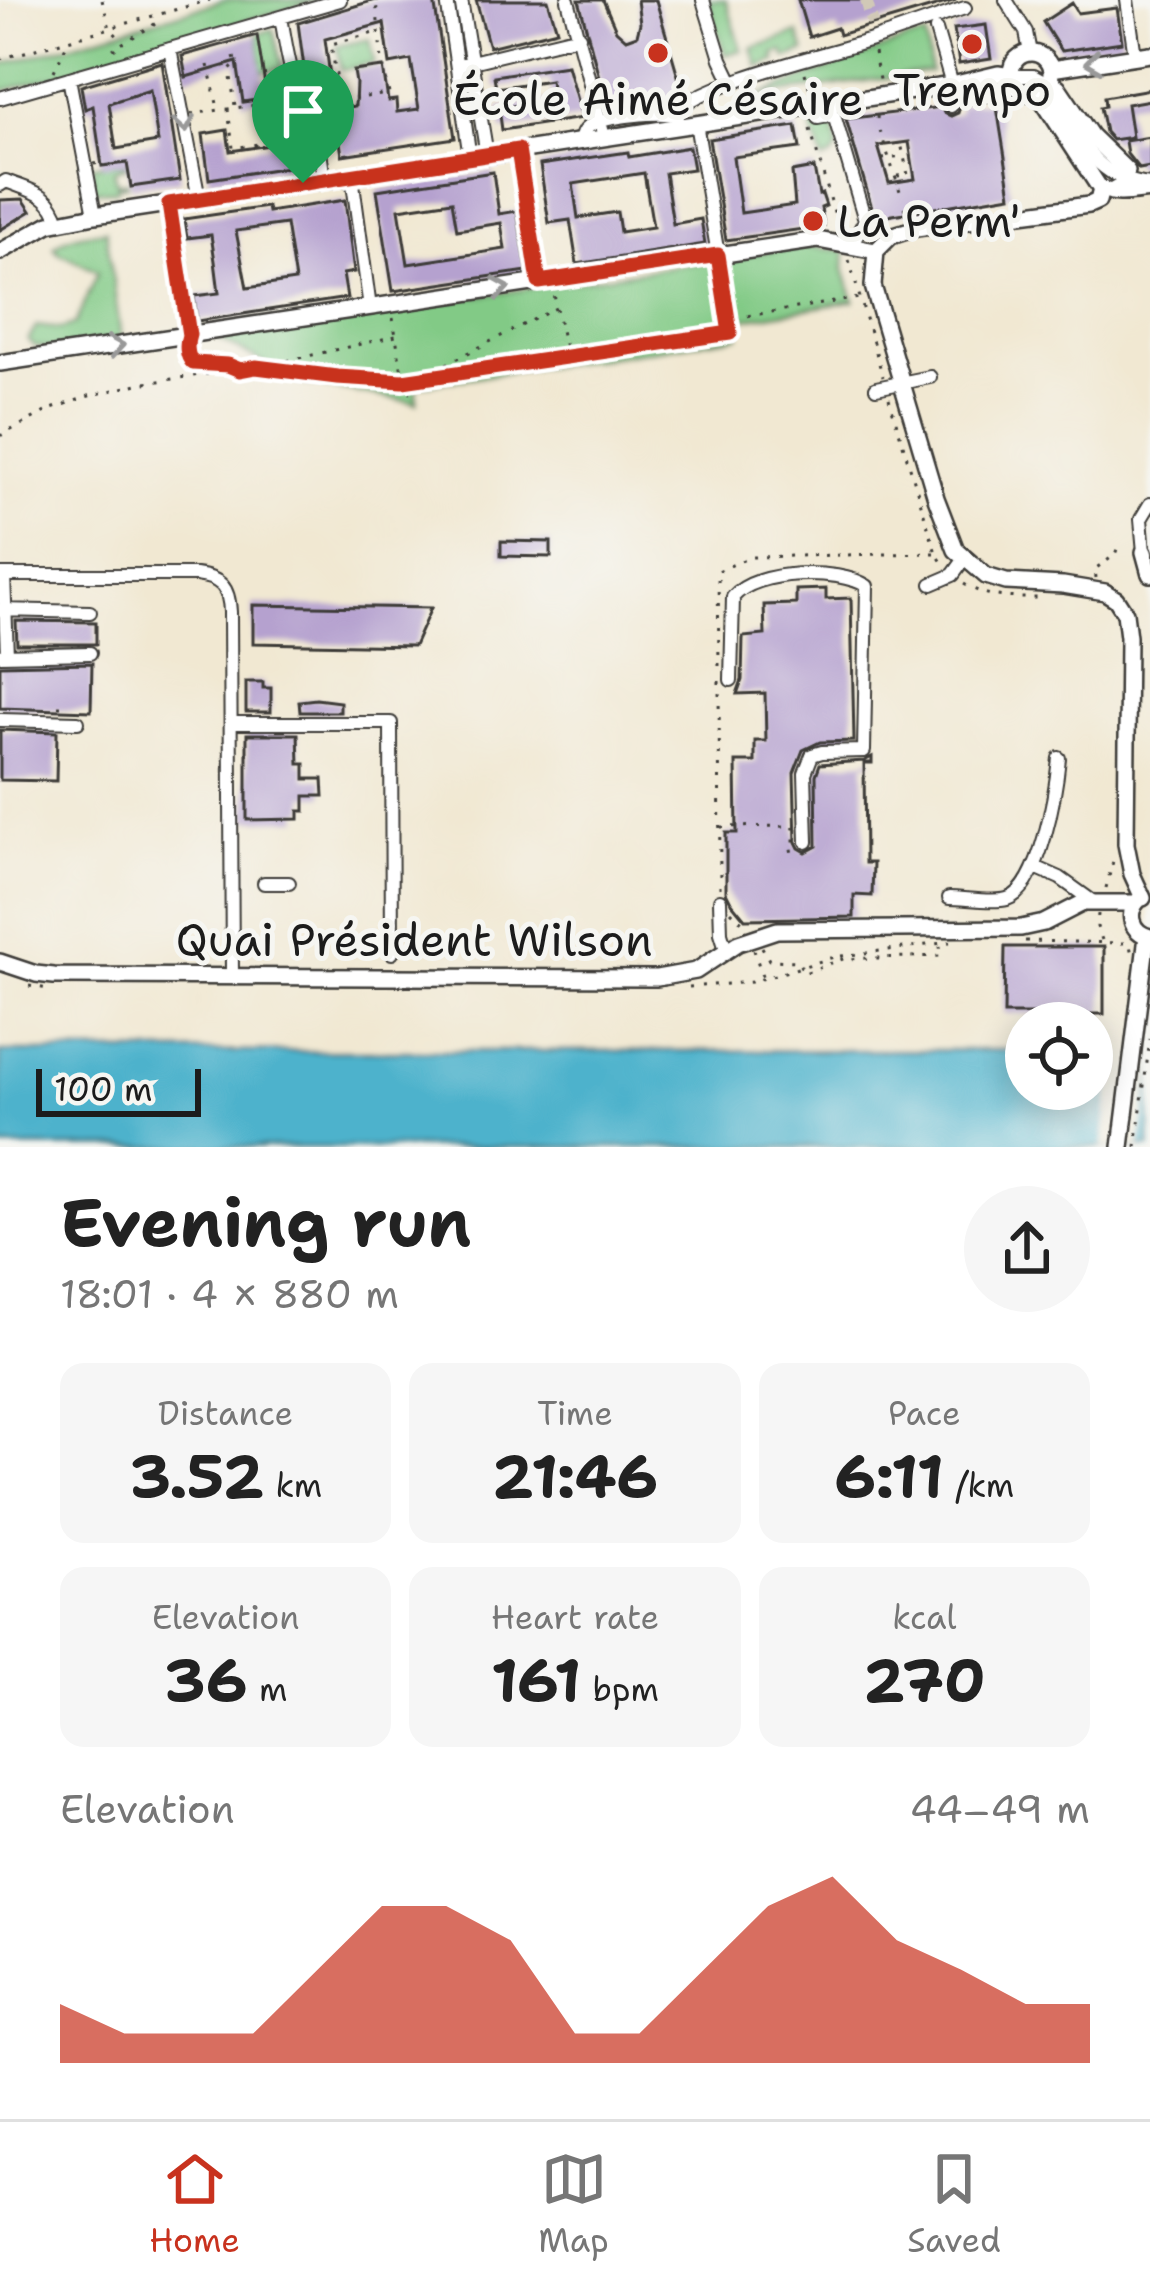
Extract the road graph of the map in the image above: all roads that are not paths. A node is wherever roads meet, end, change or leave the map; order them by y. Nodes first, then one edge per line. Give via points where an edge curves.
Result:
1 (340, 0) edge
2 (568, 0) edge
3 (703, 0) edge
4 (1006, 0) edge
5 (1127, 0) edge
6 (454, 1) edge
7 (964, 8) dead end
8 (281, 17) junction
9 (936, 30) dead end
10 (579, 36) junction
11 (172, 48) junction
12 (1030, 52) junction
13 (1142, 55) edge
14 (472, 64) junction
15 (455, 65) junction
16 (1011, 76) junction
17 (69, 78) junction
18 (732, 82) junction
19 (1046, 82) junction
20 (950, 85) junction
21 (0, 98) edge
22 (951, 106) dead end
23 (817, 112) junction
24 (673, 114) junction
25 (692, 124) junction
26 (603, 129) junction
27 (518, 150) junction
28 (479, 156) junction
29 (352, 176) junction
30 (324, 180) junction
31 (1126, 181) junction
32 (0, 185) edge
33 (1150, 188) edge
34 (1105, 191) junction
35 (199, 199) junction
36 (169, 204) junction
37 (95, 215) junction
38 (59, 221) junction
39 (852, 245) junction
40 (876, 251) junction
41 (0, 252) edge
42 (718, 255) junction
43 (546, 281) junction
44 (370, 308) junction
45 (189, 335) junction
46 (0, 363) edge
47 (930, 377) dead end
48 (902, 382) junction
49 (877, 388) dead end
50 (1150, 504) edge
51 (1144, 552) joint
52 (964, 560) junction
53 (1150, 574) edge
54 (2, 575) edge
55 (932, 584) dead end
56 (4, 610) edge
57 (90, 612) dead end
58 (90, 653) dead end
59 (4, 655) edge
60 (731, 680) dead end
61 (0, 720) edge
62 (78, 722) dead end
63 (231, 722) junction
64 (1059, 758) dead end
65 (807, 842) dead end
66 (1035, 867) junction
67 (264, 884) dead end
68 (290, 884) dead end
69 (949, 898) dead end
70 (1143, 899) edge
71 (720, 900) road end
72 (1098, 904) junction
73 (1144, 934) edge
74 (726, 949) junction
75 (392, 953) dead end
76 (0, 962) edge
77 (232, 978) junction
78 (1150, 989) edge
79 (1139, 1010) junction
80 (1121, 1147) edge

1 - 8 street
2 - 10 street
3 - 18 street
4 - 12 street
5 - 13 street
6 - 14 street
6 - 15 street
7 - 18 street
8 - 11 street
8 - 30 street via 291,70 313,111
9 - 20 street
10 - 14 street
10 - 26 street
11 - 17 street
11 -> 35 street
12 - 16 main road via 1016,59
12 - 19 main road via 1046,58
13 -> 19 main road
14 - 15 street
14 - 28 street
15 - 28 street
16 - 19 street
16 - 19 main road via 1020,90
16 - 20 main road
17 - 21 street
17 - 37 street
18 - 24 street
19 - 31 main road via 1124,166
19 - 34 main road via 1066,134
20 - 22 street
20 - 23 main road
23 - 25 main road
23 - 39 street via 834,115 865,220
24 - 25 street
24 - 26 street
25 - 26 main road
25 - 42 street
26 - 27 main road via 580,141
27 - 28 main road
27 - 43 street
28 - 29 main road
29 - 30 main road
29 - 44 street
30 - 35 main road
31 - 33 street
31 - 34 main road
32 - 38 street via 42,196
33 - 34 main road
34 - 40 main road via 1089,205 970,212 891,236
35 - 36 main road
36 - 37 main road
36 - 45 street
37 - 38 main road
38 - 41 main road
39 - 40 main road
39 - 42 main road via 818,240
40 - 48 main road via 873,286
42 - 43 main road
44 -> 43 main road
44 - 45 main road
46 -> 45 main road
47 - 48 street
48 - 49 street
48 - 52 main road
50 - 51 street via 1141,519
51 - 53 main road
52 - 55 street
52 - 70 main road via 1006,582 1105,592 1125,613 1126,844
54 - 56 street
54 - 63 street via 220,581 230,601
56 - 57 street
56 - 59 street
58 - 59 street
60 - 65 street via 733,597 741,587 828,574 867,586 864,751 812,755
61 - 62 street
63 - 75 street via 391,723
63 - 77 street
64 - 66 street
66 - 69 street via 1006,899
66 - 72 street
67 - 68 street
70 - 72 main road, Quai Président Wilson
70 - 73 main road via 1131,915
71 - 74 street
72 - 73 main road
72 - 74 main road, Quai Président Wilson via 1022,928 790,928
73 - 79 main road
74 - 77 main road, Quai Président Wilson via 696,971 657,977
76 - 77 main road, Quai Président Wilson via 54,976
78 - 79 street
79 - 80 main road

